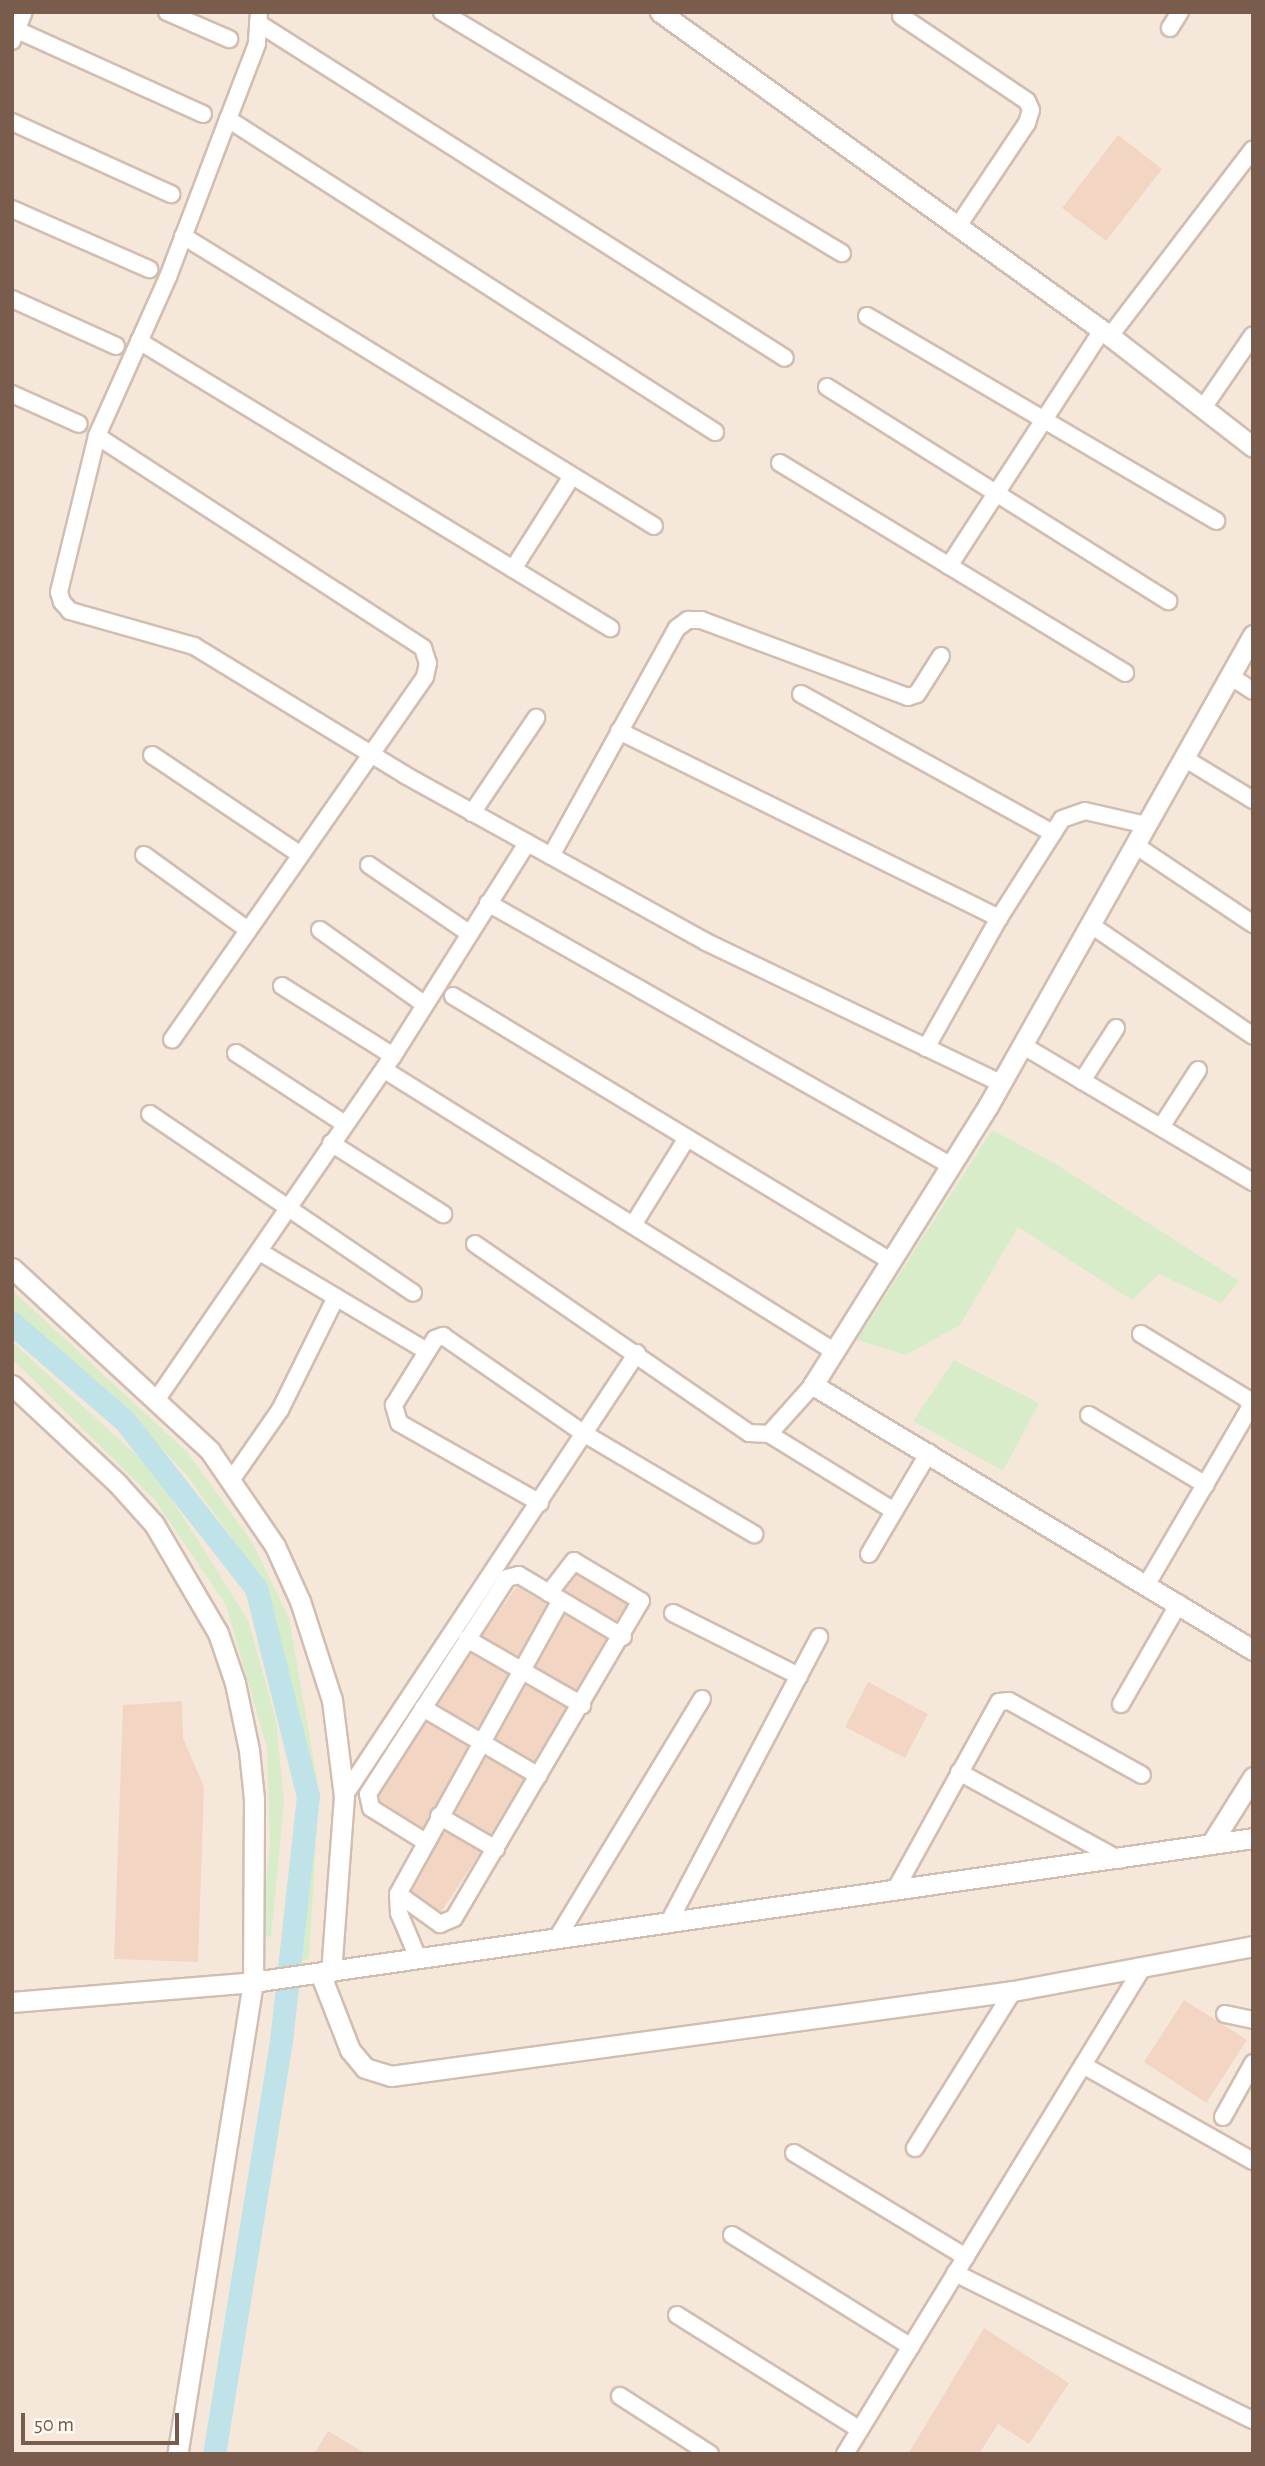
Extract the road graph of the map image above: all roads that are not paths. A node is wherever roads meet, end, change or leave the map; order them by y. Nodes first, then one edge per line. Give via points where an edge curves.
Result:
1 (167, 12) edge
2 (442, 12) edge
3 (660, 12) edge
4 (1180, 12) edge
5 (901, 16) dead end
6 (259, 17) edge
7 (17, 24) edge
8 (1170, 28) dead end
9 (229, 39) dead end
10 (203, 114) dead end
11 (228, 119) junction
12 (12, 122) edge
13 (1253, 149) edge
14 (171, 194) dead end
15 (12, 209) edge
16 (958, 226) junction
17 (183, 236) junction
18 (842, 253) dead end
19 (149, 269) dead end
20 (12, 299) edge
21 (867, 316) dead end
22 (1106, 332) junction
23 (1253, 335) edge
24 (139, 341) junction
25 (116, 346) dead end
26 (785, 358) dead end
27 (827, 387) dead end
28 (12, 394) edge
29 (1203, 408) junction
30 (1044, 420) junction
31 (79, 424) dead end
32 (715, 432) dead end
33 (97, 436) junction
34 (1253, 447) edge
35 (780, 463) dead end
36 (572, 476) junction
37 (996, 493) junction
38 (1216, 521) dead end
39 (654, 526) dead end
40 (949, 566) junction
41 (513, 569) junction
42 (1168, 601) dead end
43 (610, 628) dead end
44 (1253, 635) edge
45 (940, 656) dead end
46 (1125, 673) dead end
47 (1230, 676) junction
48 (1253, 691) edge
49 (801, 694) dead end
50 (536, 718) dead end
51 (619, 732) junction
52 (152, 755) dead end
53 (371, 755) junction
54 (1184, 758) junction
55 (1253, 800) edge
56 (472, 813) junction
57 (1146, 825) junction
58 (1053, 832) junction
59 (527, 843) junction
60 (1135, 845) junction
61 (144, 855) dead end
62 (301, 855) junction
63 (551, 856) junction
64 (369, 865) dead end
65 (488, 903) junction
66 (999, 918) junction
67 (1253, 924) edge
68 (1091, 925) junction
69 (248, 930) junction
70 (320, 930) dead end
71 (468, 933) junction
72 (282, 986) dead end
73 (453, 996) dead end
74 (424, 1004) junction
75 (1116, 1028) dead end
76 (1253, 1036) edge
77 (172, 1039) dead end
78 (1022, 1045) junction
79 (926, 1048) junction
80 (236, 1053) dead end
81 (393, 1056) junction
82 (1198, 1070) dead end
83 (391, 1074) dead end
84 (1082, 1081) junction
85 (1000, 1083) junction
86 (150, 1114) dead end
87 (345, 1124) junction
88 (1161, 1127) junction
89 (687, 1138) junction
90 (331, 1143) junction
91 (950, 1165) junction
92 (1253, 1182) edge
93 (290, 1206) junction
94 (443, 1214) dead end
95 (633, 1225) junction
96 (475, 1244) dead end
97 (260, 1252) junction
98 (889, 1260) junction
99 (12, 1268) edge
100 (413, 1293) dead end
101 (336, 1297) junction
102 (1141, 1334) dead end
103 (425, 1350) junction
104 (832, 1350) junction
105 (637, 1353) junction
106 (12, 1385) edge
107 (813, 1385) junction
108 (157, 1399) junction
109 (1089, 1415) dead end
110 (583, 1433) junction
111 (769, 1434) junction
112 (929, 1452) junction
113 (232, 1479) junction
114 (1206, 1485) junction
115 (540, 1503) junction
116 (894, 1511) junction
117 (754, 1534) dead end
118 (869, 1554) dead end
119 (1147, 1584) junction
120 (555, 1597) junction
121 (1179, 1603) junction
122 (673, 1614) dead end
123 (623, 1637) junction
124 (819, 1637) dead end
125 (467, 1639) junction
126 (1253, 1650) edge
127 (522, 1670) junction
128 (799, 1676) junction
129 (702, 1699) dead end
130 (1121, 1704) dead end
131 (582, 1705) junction
132 (423, 1708) junction
133 (482, 1742) junction
134 (959, 1772) junction
135 (1142, 1775) dead end
136 (539, 1776) junction
137 (1253, 1777) edge
138 (344, 1796) junction
139 (439, 1816) junction
140 (1253, 1838) edge
141 (424, 1841) junction
142 (1211, 1844) junction
143 (496, 1849) junction
144 (1120, 1860) junction
145 (894, 1892) junction
146 (398, 1894) junction
147 (670, 1920) junction
148 (559, 1935) junction
149 (1253, 1945) edge
150 (418, 1958) junction
151 (1143, 1968) junction
152 (325, 1972) junction
153 (261, 1980) junction
154 (1013, 1991) junction
155 (12, 2002) edge
156 (1225, 2014) dead end
157 (1253, 2020) edge
158 (1253, 2063) edge
159 (1083, 2065) junction
160 (1223, 2117) dead end
161 (915, 2148) dead end
162 (794, 2153) dead end
163 (1253, 2161) edge
164 (732, 2235) dead end
165 (966, 2257) junction
166 (956, 2273) junction
167 (677, 2315) dead end
168 (911, 2347) junction
169 (620, 2396) dead end
170 (1253, 2420) edge
171 (860, 2430) junction
172 (177, 2454) edge
173 (710, 2454) edge
174 (845, 2454) edge

1 - 9 street
2 - 18 street
3 - 16 street
4 - 8 street
5 - 16 street via 1027,101 1031,110
6 - 11 street via 257,44
6 - 26 street
7 - 10 street
11 - 17 street
11 - 32 street
12 - 14 street
13 - 22 street
15 - 19 street
16 - 22 street
17 - 24 street
17 - 36 street
20 - 25 street
21 - 30 street
22 - 29 street
22 - 30 street
23 - 29 street
24 - 33 street
24 - 41 street
27 - 37 street
28 - 31 street
29 - 34 street
30 - 37 street
30 - 38 street
33 - 53 street via 422,649 428,663 425,677
33 - 53 street via 59,592 62,603 70,611 194,646
35 - 40 street
36 - 39 street
36 - 41 street
37 - 40 street
37 - 42 street
40 - 46 street
41 - 43 street
44 - 47 street
45 - 51 street via 917,694 908,697 701,620 688,620 677,628
47 - 48 street
47 - 54 street
49 - 58 street
50 - 56 street
51 - 63 street
51 - 66 street
52 - 62 street
53 - 56 street
53 - 62 street
54 - 55 street
54 - 57 street
56 - 59 street
57 - 58 street via 1085,811 1062,819
57 - 60 street
58 - 66 street
59 - 63 street
59 - 65 street
60 - 67 street
60 - 68 street
61 - 69 street
62 - 69 street
63 - 79 street via 706,942
64 - 71 street
65 - 71 street
65 - 91 street
66 - 79 street
68 - 76 street
68 - 78 street
69 - 77 street
70 - 74 street
71 - 74 street
72 - 81 street
73 - 89 street
74 - 81 street
75 - 84 street
78 - 84 street
78 - 85 street
79 - 85 street
80 - 87 street
81 - 87 street
82 - 88 street
83 - 95 street
84 - 88 street
85 - 91 street
86 - 93 street
87 - 90 street
88 - 92 street
89 - 95 street
89 - 98 street
90 - 93 street
90 - 94 street
91 - 98 street
93 - 97 street
93 - 100 street
95 - 104 street
96 - 105 street
97 - 101 street
97 - 108 street
98 - 104 street
99 - 108 street
101 - 103 street
101 - 113 street via 280,1410
102 - 114 street via 1246,1398 1251,1406
103 - 110 street via 443,1336
103 - 115 street via 394,1405 399,1423
104 - 107 street
105 - 110 street
105 - 111 street via 749,1433
106 - 153 street via 117,1483 153,1524 218,1633 240,1704 251,1774
107 - 111 street
107 - 112 street
108 - 113 street
109 - 114 street
110 - 115 street
110 - 117 street
111 - 116 street
112 - 116 street
112 - 119 street
113 - 138 street via 275,1546 300,1601 332,1700
114 - 119 street
115 - 138 street
116 - 118 street
119 - 121 street
120 - 123 street
120 - 123 street via 569,1564 581,1562 641,1601
120 - 125 street via 519,1575 507,1578
120 - 127 street
121 - 126 street
121 - 130 street
122 - 128 street
123 - 131 street
124 - 128 street
125 - 127 street
125 - 132 street
127 - 131 street
127 - 133 street
128 - 147 street
129 - 148 street
131 - 136 street
132 - 133 street
132 - 141 street via 367,1801
133 - 136 street
133 - 139 street
134 - 135 street via 994,1707 1004,1700
134 - 144 street
134 - 145 street
136 - 143 street
137 - 142 street
138 - 152 street
139 - 141 street
139 - 143 street
140 - 142 street
141 - 146 street
142 - 144 street
143 - 146 street via 450,1922 440,1924
144 - 145 street
145 - 147 street
146 - 150 street via 399,1913
147 - 148 street
148 - 150 street
149 - 151 street
150 - 152 street
151 - 154 street
151 - 159 street
152 - 153 street
152 - 154 street via 350,2050 365,2068 391,2076
153 - 155 street
153 - 172 street
154 - 161 street
156 - 157 street
158 - 160 street
159 - 163 street
159 - 165 street
162 - 165 street
164 - 168 street
165 - 166 street
166 - 168 street
166 - 170 street
167 - 171 street
168 - 171 street
169 - 173 street
171 - 174 street

